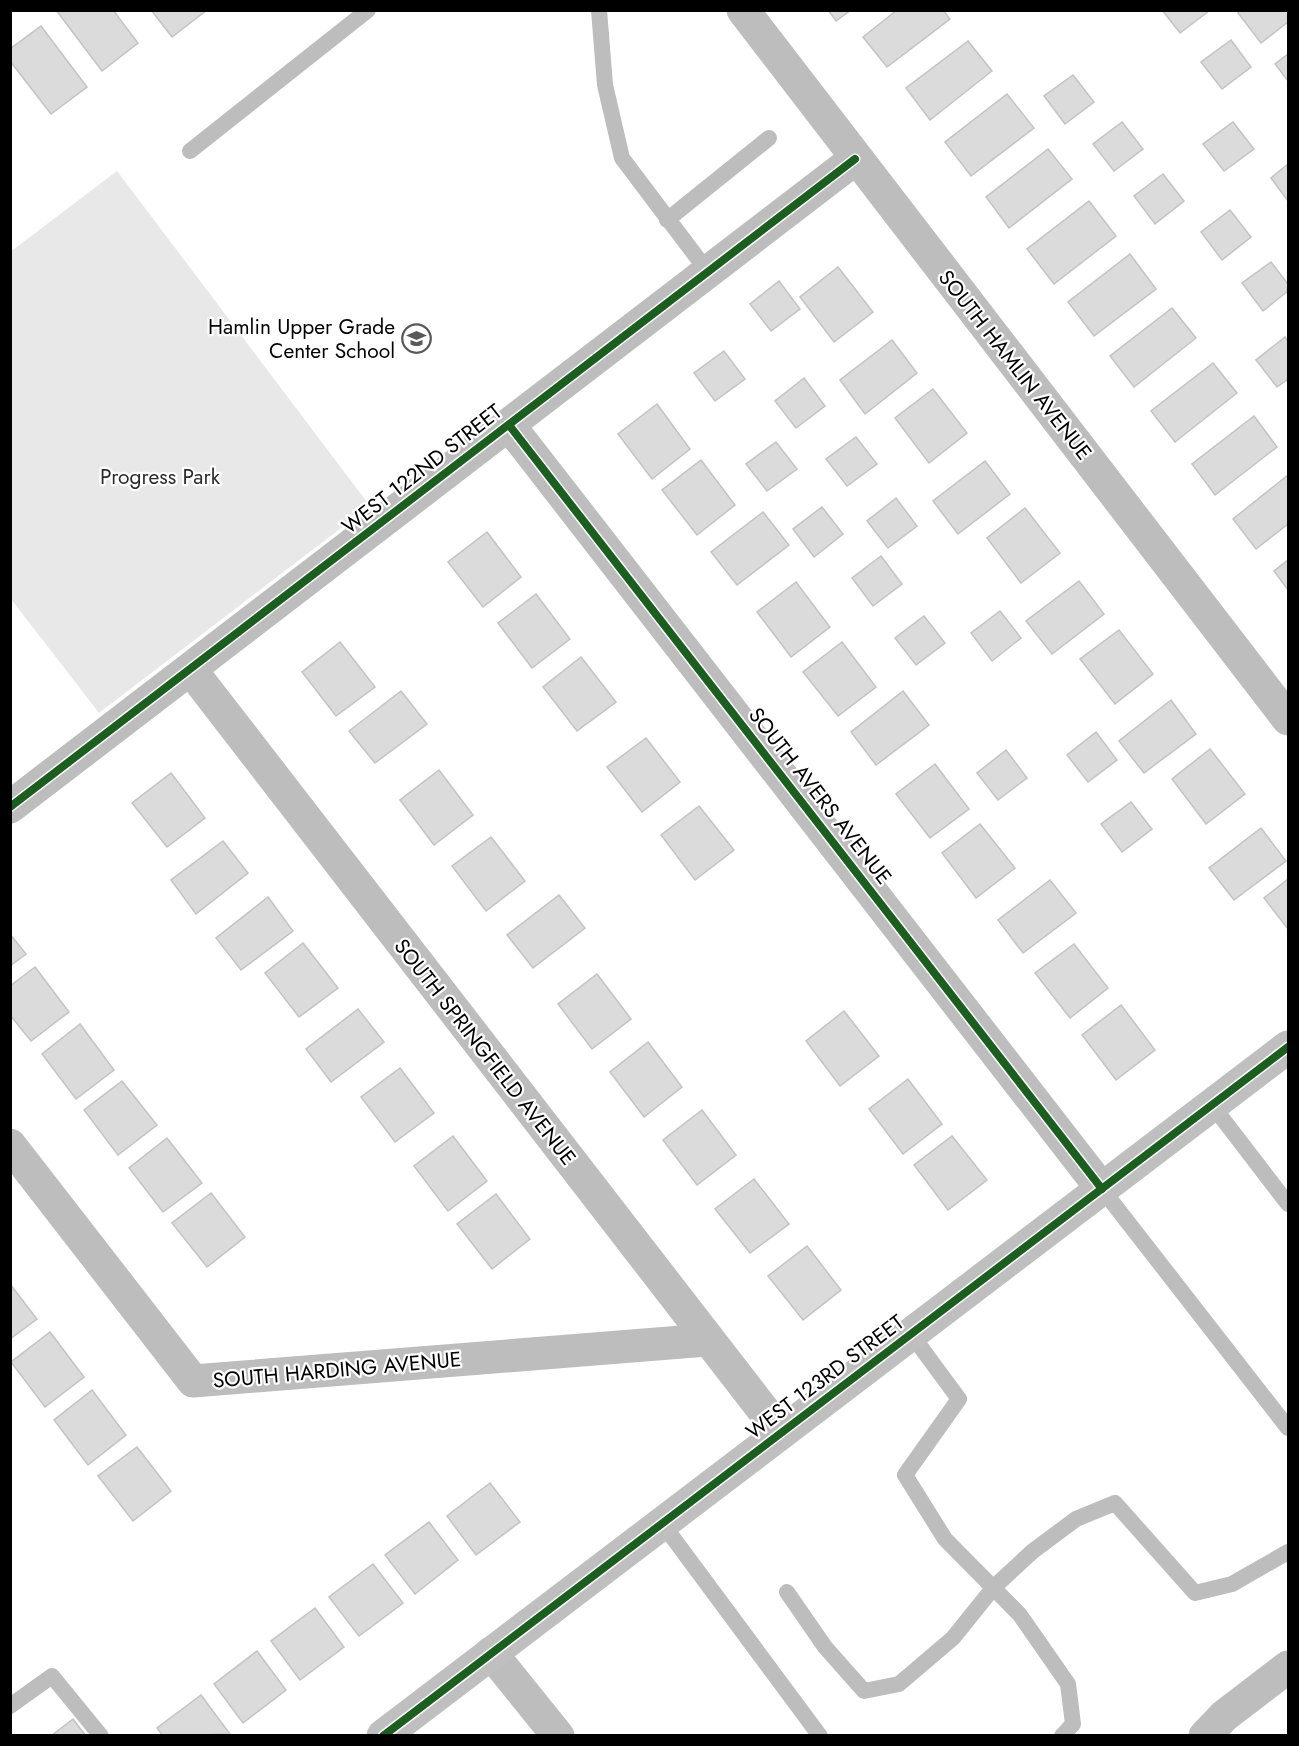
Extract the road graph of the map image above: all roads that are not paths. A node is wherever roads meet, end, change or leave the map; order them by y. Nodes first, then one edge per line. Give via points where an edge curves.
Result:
1 (368, 10) edge
2 (599, 10) edge
3 (743, 10) edge
4 (769, 138) dead end
5 (190, 151) dead end
6 (855, 159) junction
7 (666, 220) junction
8 (708, 272) junction
9 (509, 425) junction
10 (192, 670) junction
11 (1288, 719) edge
12 (10, 807) edge
13 (1288, 1047) edge
14 (1212, 1105) junction
15 (10, 1145) edge
16 (1102, 1189) junction
17 (1288, 1204) edge
18 (911, 1334) junction
19 (707, 1340) junction
20 (1288, 1428) edge
21 (781, 1433) junction
22 (662, 1523) junction
23 (1288, 1552) edge
24 (993, 1587) junction
25 (787, 1592) dead end
26 (491, 1653) junction
27 (1288, 1667) edge
28 (10, 1706) edge
29 (101, 1736) edge
30 (383, 1736) edge
31 (558, 1736) edge
32 (820, 1736) edge
33 (1062, 1736) edge
34 (1205, 1736) edge

1 - 5 lane
2 - 7 lane via 605,85 622,158
3 - 6 street, SOUTH HAMLIN AVENUE
4 - 7 lane
6 - 8 street, WEST 122ND STREET
6 - 11 street, SOUTH HAMLIN AVENUE
7 - 8 lane
8 - 9 street, WEST 122ND STREET
9 - 10 street, WEST 122ND STREET
9 - 16 street, SOUTH AVERS AVENUE
10 - 12 street, WEST 122ND STREET
10 - 19 street, SOUTH SPRINGFIELD AVENUE
13 - 14 street, WEST 123RD STREET
14 - 16 street, WEST 123RD STREET
14 - 17 lane
15 - 19 street, SOUTH HARDING AVENUE via 193,1381
16 - 18 street, WEST 123RD STREET
16 - 20 lane
18 - 21 street, WEST 123RD STREET
18 - 24 lane via 959,1399 905,1475 945,1539
19 - 21 street, SOUTH SPRINGFIELD AVENUE
21 - 22 street, WEST 123RD STREET
22 - 26 street, WEST 123RD STREET
22 - 32 lane
23 - 24 lane via 1232,1584 1195,1593 1115,1503 1076,1519
24 - 25 lane via 953,1638 899,1684 864,1691 825,1647
24 - 33 lane via 1020,1615 1068,1684 1073,1724
26 - 30 street, WEST 123RD STREET
26 - 31 street
27 - 34 street via 1224,1716
28 - 29 lane via 52,1676

